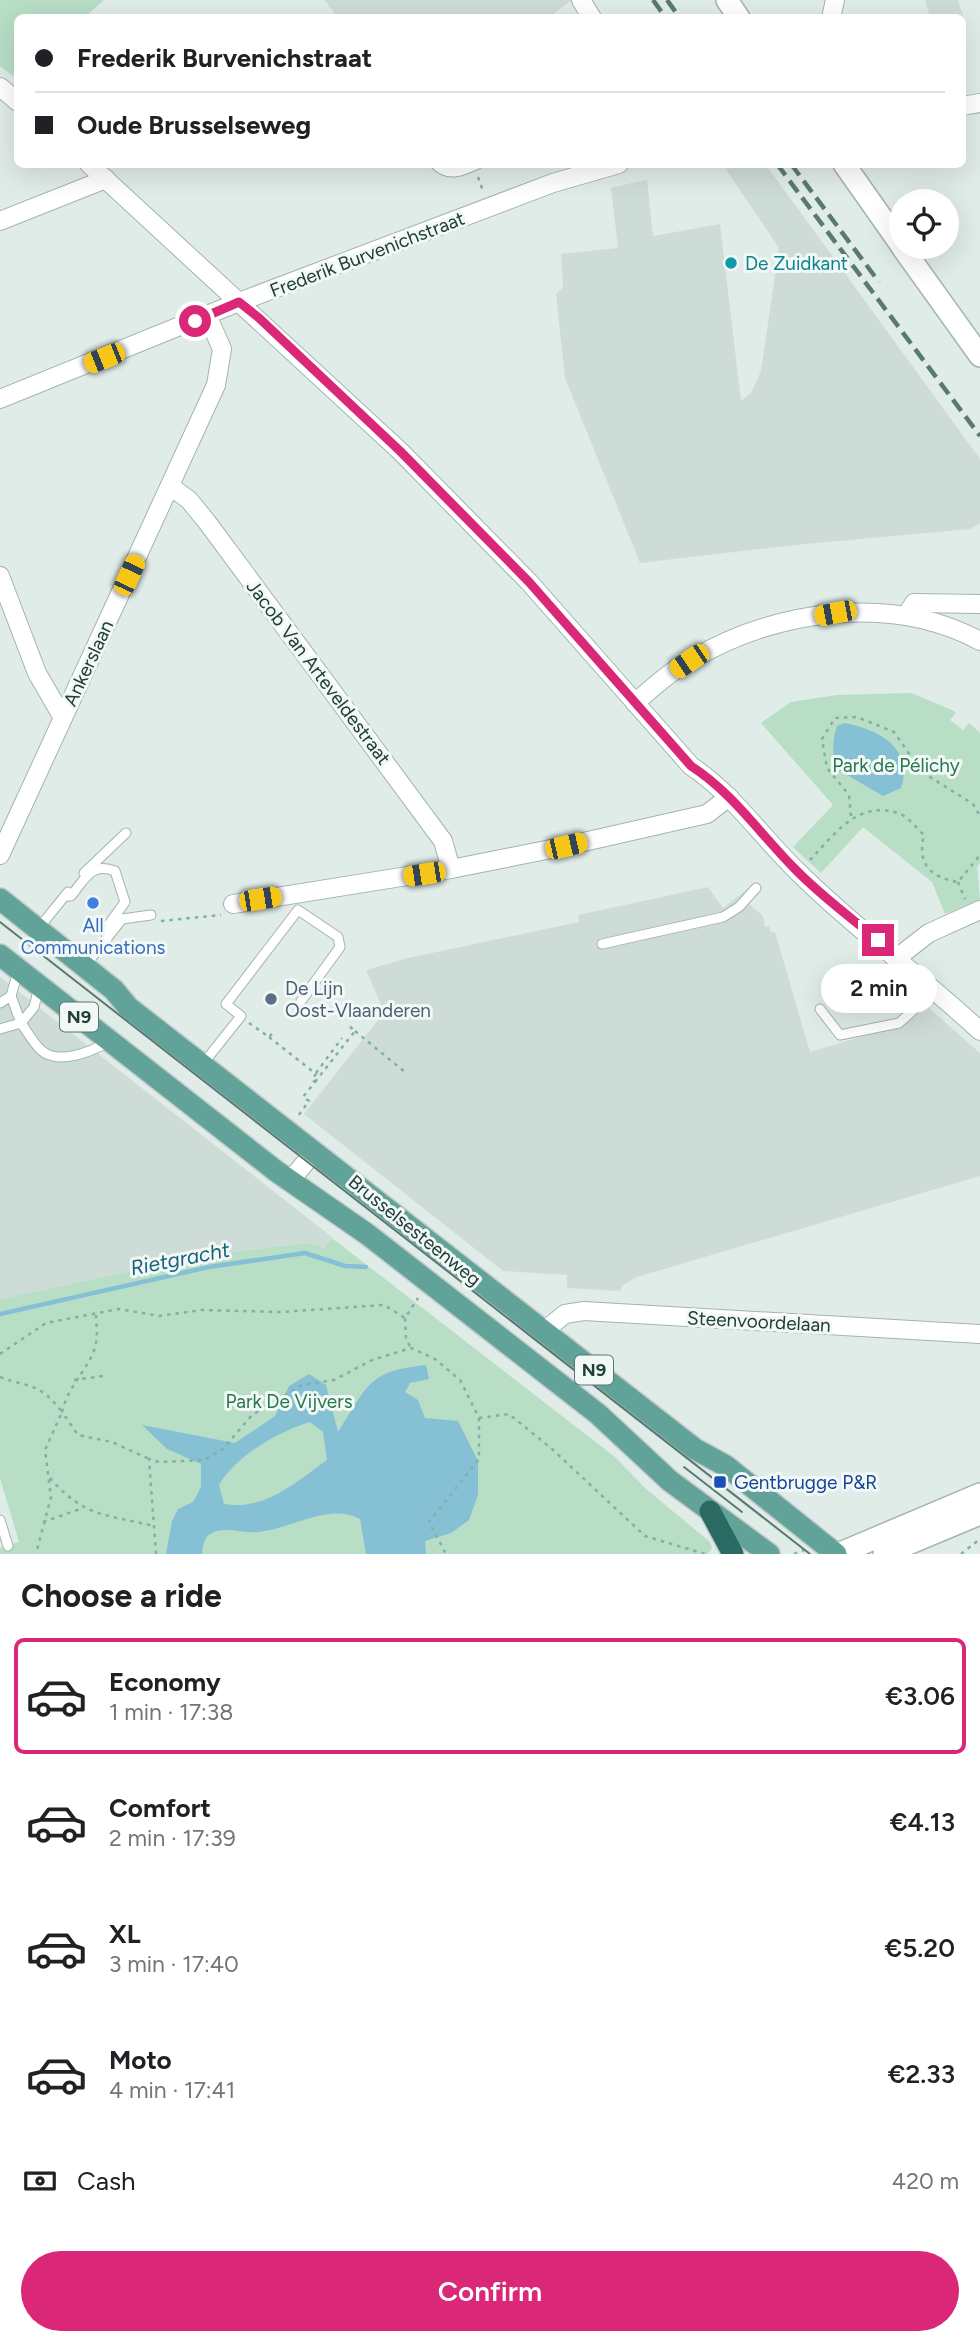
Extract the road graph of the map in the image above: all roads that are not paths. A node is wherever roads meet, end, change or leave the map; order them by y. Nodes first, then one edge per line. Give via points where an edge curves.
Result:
1 (0, 86) edge
2 (14, 98) edge
3 (94, 168) edge
4 (438, 168) edge
5 (468, 168) edge
6 (602, 168) edge
7 (847, 168) edge
8 (106, 179) junction
9 (0, 221) edge
10 (889, 228) edge
11 (911, 259) edge
12 (239, 302) junction
13 (207, 315) junction
14 (980, 356) edge
15 (0, 399) edge
16 (170, 486) junction
17 (0, 576) edge
18 (980, 606) edge
19 (908, 614) junction
20 (973, 637) edge
21 (635, 703) junction
22 (63, 718) junction
23 (729, 797) junction
24 (6, 827) edge
25 (125, 833) dead end
26 (0, 855) edge
27 (452, 869) junction
28 (756, 888) dead end
29 (65, 896) junction
30 (0, 900) edge
31 (233, 904) road end
32 (980, 910) edge
33 (151, 919) road end
34 (37, 929) junction
35 (107, 939) junction
36 (602, 944) dead end
37 (898, 957) junction
38 (7, 963) edge
39 (85, 966) junction
40 (39, 985) junction
41 (936, 990) junction
42 (11, 996) junction
43 (301, 1001) dead end
44 (0, 1003) edge
45 (820, 1009) dead end
46 (21, 1023) junction
47 (0, 1029) edge
48 (980, 1031) edge
49 (110, 1041) junction
50 (202, 1065) junction
51 (314, 1152) junction
52 (290, 1181) junction
53 (544, 1331) junction
54 (980, 1334) edge
55 (980, 1494) edge
56 (710, 1511) junction
57 (980, 1514) edge
58 (0, 1520) edge
59 (8, 1546) dead end
60 (911, 1549) edge
61 (733, 1554) edge
62 (769, 1554) edge
63 (837, 1554) edge
64 (884, 1554) edge

1 - 2 street
3 - 8 street
4 - 5 lane via 456,173
6 - 12 street, Frederik Burvenichstraat
7 - 10 street
8 - 9 street
8 - 12 street
11 - 14 street
12 - 13 street, Frederik Burvenichstraat
12 - 21 street via 400,451 529,582
13 - 15 street, Frederik Burvenichstraat
13 - 16 street, Ankerslaan via 222,349 219,376
16 - 22 street, Ankerslaan
16 - 27 street, Jacob Van Arteveldestraat via 189,499 208,522 397,775 443,841
17 - 22 street via 37,673
18 - 19 street via 914,603
18 - 20 street
19 - 20 street
19 - 21 street via 835,613 779,624 713,648 669,674
21 - 23 street via 691,766
22 - 24 street, Ankerslaan
23 - 27 street via 707,814
23 - 37 street via 755,822 779,863 798,872
24 - 26 street, Ankerslaan
25 - 29 lane
27 - 31 street
28 - 36 lane via 723,916
29 - 34 lane
29 - 35 lane via 71,896 92,870 114,871 125,902 107,927
30 - 34 main road, Brusselsesteenweg / N9
32 - 37 street via 929,933
33 - 35 lane via 122,919
34 - 39 main road, Brusselsesteenweg / N9
35 - 39 lane
37 - 41 street
38 - 40 main road, Brusselsesteenweg / N9
38 - 42 lane
39 - 50 main road, Brusselsesteenweg / N9 via 128,1007
40 - 46 lane via 34,1007
40 - 49 main road, Brusselsesteenweg / N9
41 - 45 lane via 899,1023 840,1035
41 - 48 street
42 - 44 lane
42 - 46 lane
43 - 50 lane via 340,947 338,937 298,910 226,1004 241,1016
46 - 47 lane
46 - 49 lane via 42,1052 59,1056 91,1052
49 - 52 main road, Brusselsesteenweg / N9
50 - 51 main road, Brusselsesteenweg / N9
51 - 52 street
51 - 53 main road, Brusselsesteenweg / N9
52 - 56 main road, Brusselsesteenweg / N9 via 367,1234 587,1406
53 - 54 street, Steenvoordelaan via 565,1314 584,1311
53 - 63 main road, Brusselsesteenweg / N9
55 - 63 street
56 - 61 highway, N9
56 - 62 main road, Brusselsesteenweg / N9
57 - 60 street
58 - 59 lane
60 - 64 street

